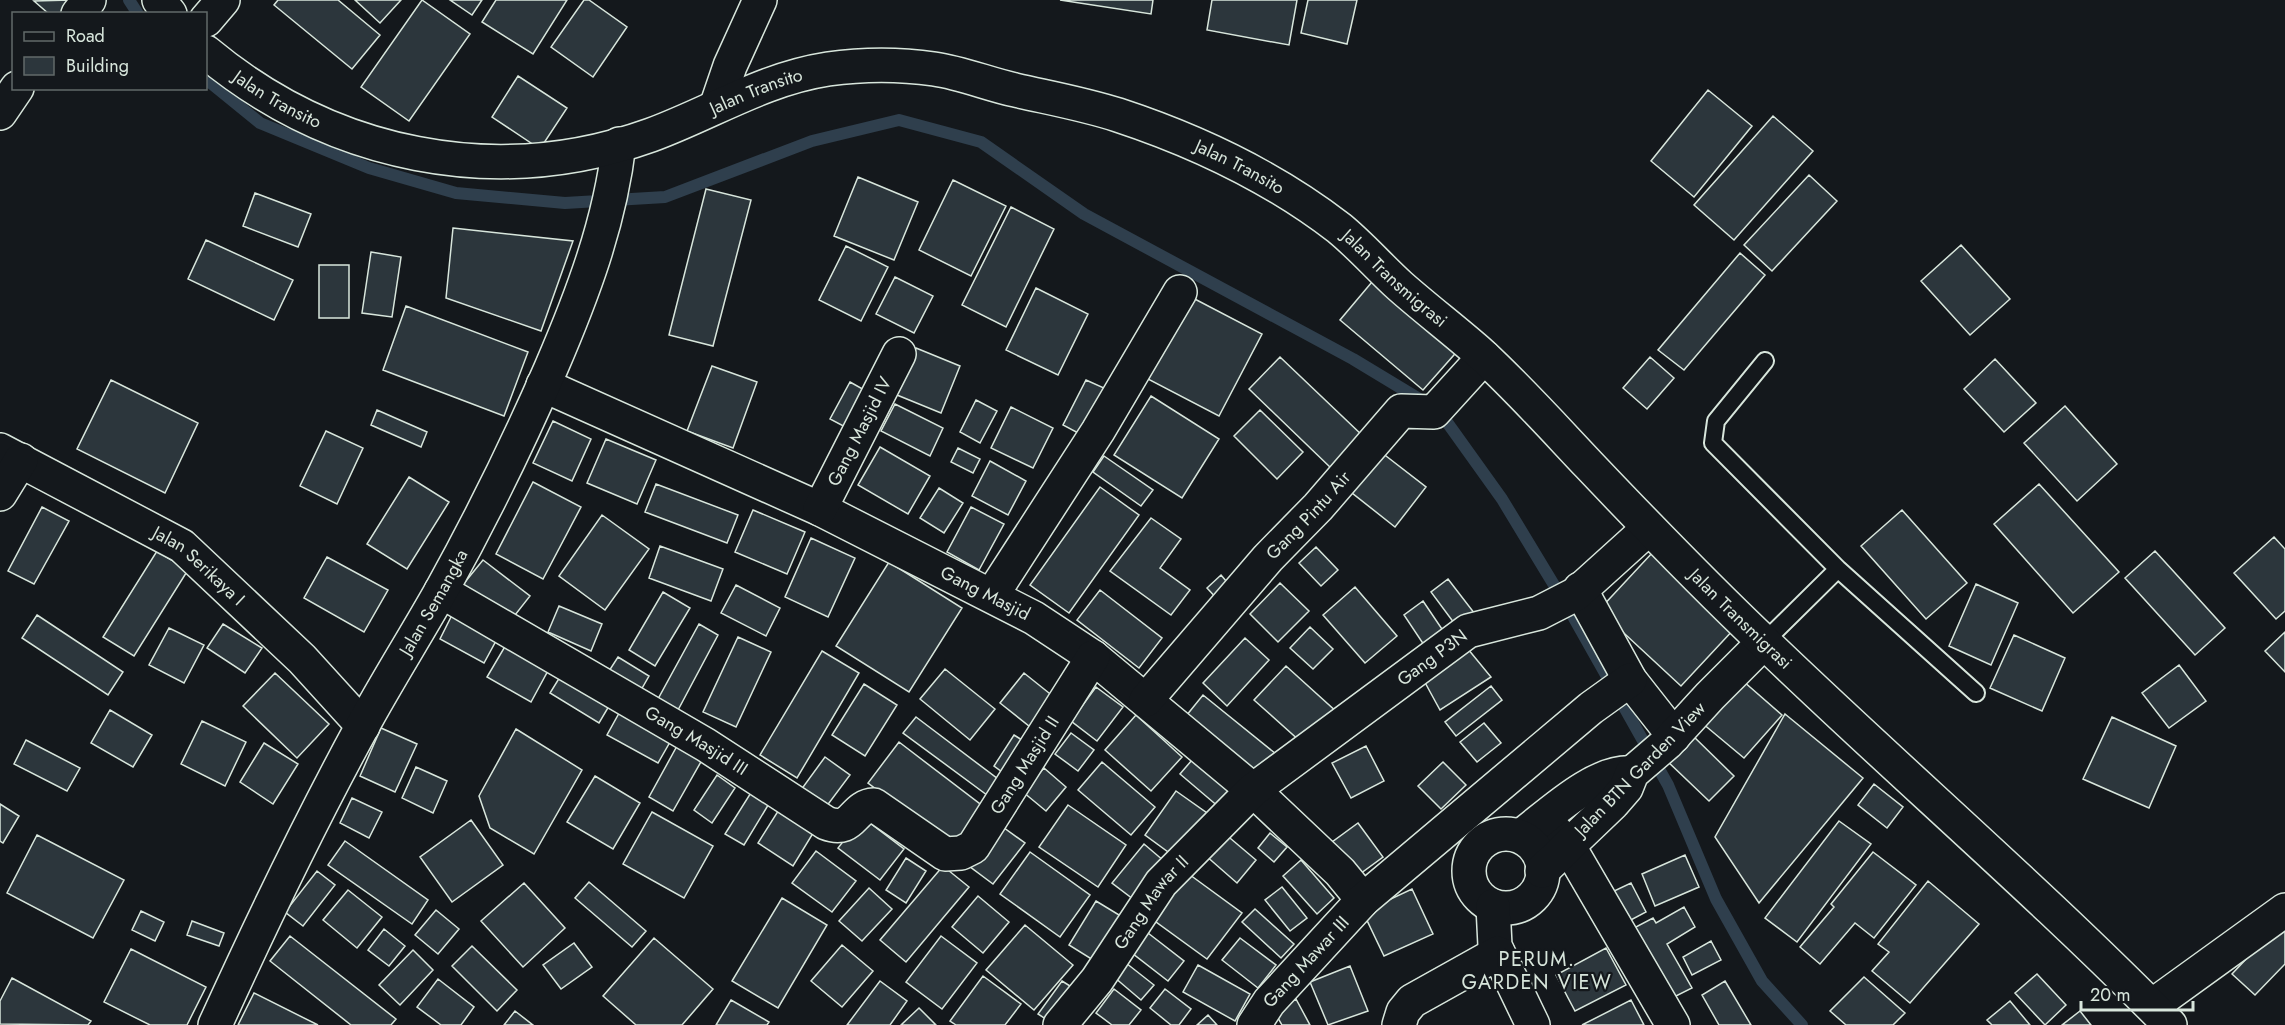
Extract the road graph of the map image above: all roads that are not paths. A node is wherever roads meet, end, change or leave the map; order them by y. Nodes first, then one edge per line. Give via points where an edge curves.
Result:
1 (89, 0) edge
2 (159, 0) edge
3 (223, 0) edge
4 (760, 0) edge
5 (80, 12) edge
6 (168, 12) edge
7 (207, 19) edge
8 (207, 53) edge
9 (16, 90) edge
10 (717, 104) junction
11 (0, 112) edge
12 (618, 155) junction
13 (1314, 210) joint
14 (1180, 292) dead end
15 (899, 354) dead end
16 (1484, 357) junction
17 (1765, 362) dead end
18 (543, 385) junction
19 (10, 455) edge
20 (0, 494) edge
21 (819, 509) junction
22 (1649, 528) junction
23 (1838, 569) junction
24 (441, 591) junction
25 (1578, 591) junction
26 (992, 595) junction
27 (1776, 632) junction
28 (1093, 657) junction
29 (1613, 692) junction
30 (1976, 693) dead end
31 (1146, 700) junction
32 (363, 726) junction
33 (1670, 740) junction
34 (1634, 770) junction
35 (1253, 790) junction
36 (1532, 828) junction
37 (1568, 844) junction
38 (945, 854) joint
39 (1542, 871) junction
40 (1363, 900) junction
41 (1492, 906) junction
42 (2285, 910) edge
43 (1498, 953) junction
44 (2161, 1016) edge
45 (215, 1025) edge
46 (1060, 1025) edge
47 (1254, 1025) edge
48 (1399, 1025) edge
49 (1532, 1025) edge
50 (1672, 1025) edge

1 - 5 street
2 - 6 street
3 - 7 street
4 - 10 street
8 - 12 street, Jalan Transito via 277,103 313,122 390,149 471,161
9 - 11 street
10 - 12 street, Jalan Transito
10 - 13 street, Jalan Transito via 751,89 824,69 860,65 934,69 1072,102 1168,132 1218,154
12 - 18 street, Jalan Semangka via 602,235
13 - 16 street, Jalan Transmigrasi
14 - 26 street via 1098,431
15 - 21 street, Gang Masjid IV
16 - 22 street, Jalan Transmigrasi
16 - 31 street, Gang Pintu Air via 1439,408 1401,411
17 - 23 lane via 1716,421 1713,443
18 - 21 street, Gang Masjid
18 - 24 street, Jalan Semangka via 519,441
19 - 20 street
19 - 32 street, Jalan Serikaya I via 182,546 302,659
21 - 26 street, Gang Masjid
22 - 25 street, Gang P3N
22 - 27 street, Jalan Transmigrasi
23 - 27 lane
23 - 30 lane
24 - 32 street, Jalan Semangka
24 - 38 street, Gang Masjid III via 706,745 826,823 846,825 863,809 874,805
25 - 29 street
25 - 35 street, Gang P3N via 1539,613 1468,631
26 - 28 street, Gang Masjid
27 - 33 street, Jalan BTN Garden View
27 - 44 street, Jalan Transmigrasi
28 - 31 street, Gang Masjid
28 - 38 street, Gang Masjid II via 973,848
29 - 33 street
29 - 40 street, Gang Mawar III
31 - 35 street, Gang Masjid
32 - 45 street, Jalan Semangka via 262,922
33 - 34 street, Jalan BTN Garden View
34 - 36 street via 1601,779
34 - 37 street, Jalan BTN Garden View via 1613,803
35 - 40 street, Gang Masjid via 1340,872
35 - 46 street, Gang Mawar II via 1161,883 1097,980
36 - 37 street
36 - 39 street
36 - 41 street via 1489,837 1472,856 1469,881 1475,893
37 - 39 street, Jalan BTN Garden View
37 - 50 street
39 - 41 street via 1538,889 1525,902 1508,908
40 - 47 street, Gang Mawar III via 1269,1002
41 - 43 street via 1492,930
42 - 44 street
43 - 48 street via 1412,1001
43 - 49 street

